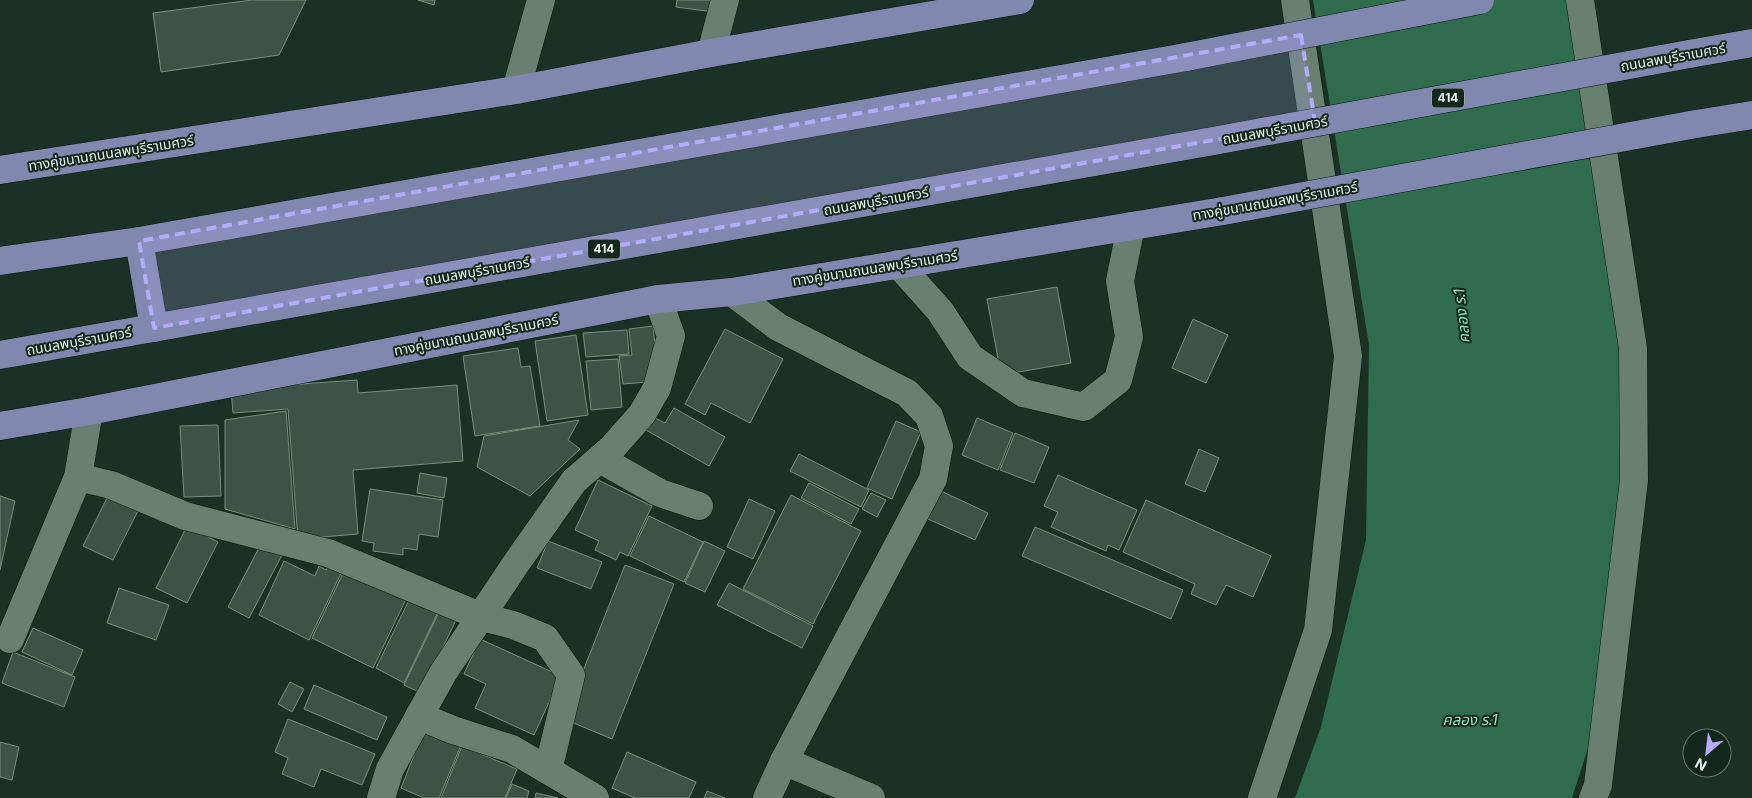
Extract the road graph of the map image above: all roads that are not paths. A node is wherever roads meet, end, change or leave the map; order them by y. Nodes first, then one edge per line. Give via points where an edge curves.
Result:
1 (541, 0) edge
2 (725, 0) edge
3 (1020, 0) edge
4 (1295, 0) edge
5 (1480, 0) edge
6 (1580, 0) edge
7 (1752, 44) edge
8 (711, 53) junction
9 (516, 90) junction
10 (1752, 116) edge
11 (0, 170) edge
12 (1131, 226) junction
13 (139, 241) junction
14 (0, 261) edge
15 (898, 264) junction
16 (732, 292) junction
17 (658, 299) junction
18 (154, 328) junction
19 (0, 356) edge
20 (89, 411) junction
21 (0, 426) edge
22 (600, 459) junction
23 (78, 477) junction
24 (698, 506) dead end
25 (482, 617) junction
26 (10, 639) dead end
27 (419, 716) junction
28 (784, 761) junction
29 (548, 770) junction
30 (380, 798) edge
31 (596, 798) edge
32 (767, 798) edge
33 (871, 798) edge
34 (1262, 798) edge
35 (1593, 798) edge

1 - 9 street
2 - 8 street
3 - 8 main road, ทางคู่ขนานถนนลพบุรีราเมศวร์
4 - 34 street via 1348,356 1318,630
5 - 13 main road, bridge via 1186,57
6 - 35 street via 1633,348 1634,480 1598,785
7 - 18 main road, ถนนลพบุรีราเมศวร์ / 414, bridge
8 - 9 main road, ทางคู่ขนานถนนลพบุรีราเมศวร์
9 - 11 main road, ทางคู่ขนานถนนลพบุรีราเมศวร์
10 - 12 main road, ทางคู่ขนานถนนลพบุรีราเมศวร์, bridge
12 - 15 main road, ทางคู่ขนานถนนลพบุรีราเมศวร์
12 - 15 street via 1120,281 1129,337 1118,380 1084,407 1023,393 970,357 940,311
13 - 14 main road
13 - 18 main road
15 - 16 main road, ทางคู่ขนานถนนลพบุรีราเมศวร์
16 - 17 main road, ทางคู่ขนานถนนลพบุรีราเมศวร์
16 - 28 street via 778,327 907,393 929,416 939,446 933,479
17 - 20 main road, ทางคู่ขนานถนนลพบุรีราเมศวร์
17 - 22 street via 671,336 657,388 642,414
18 - 19 main road, ถนนลพบุรีราเมศวร์ / 414
20 - 21 main road, ทางคู่ขนานถนนลพบุรีราเมศวร์
20 - 23 street
22 - 24 street via 660,493
22 - 25 street via 574,481
23 - 25 street via 111,485 185,516 328,553
23 - 26 street
25 - 27 street via 443,673
25 - 29 street via 512,624 545,638 571,675
27 - 29 street via 512,749
27 - 30 street via 390,769
28 - 32 street
28 - 33 street
29 - 31 street

